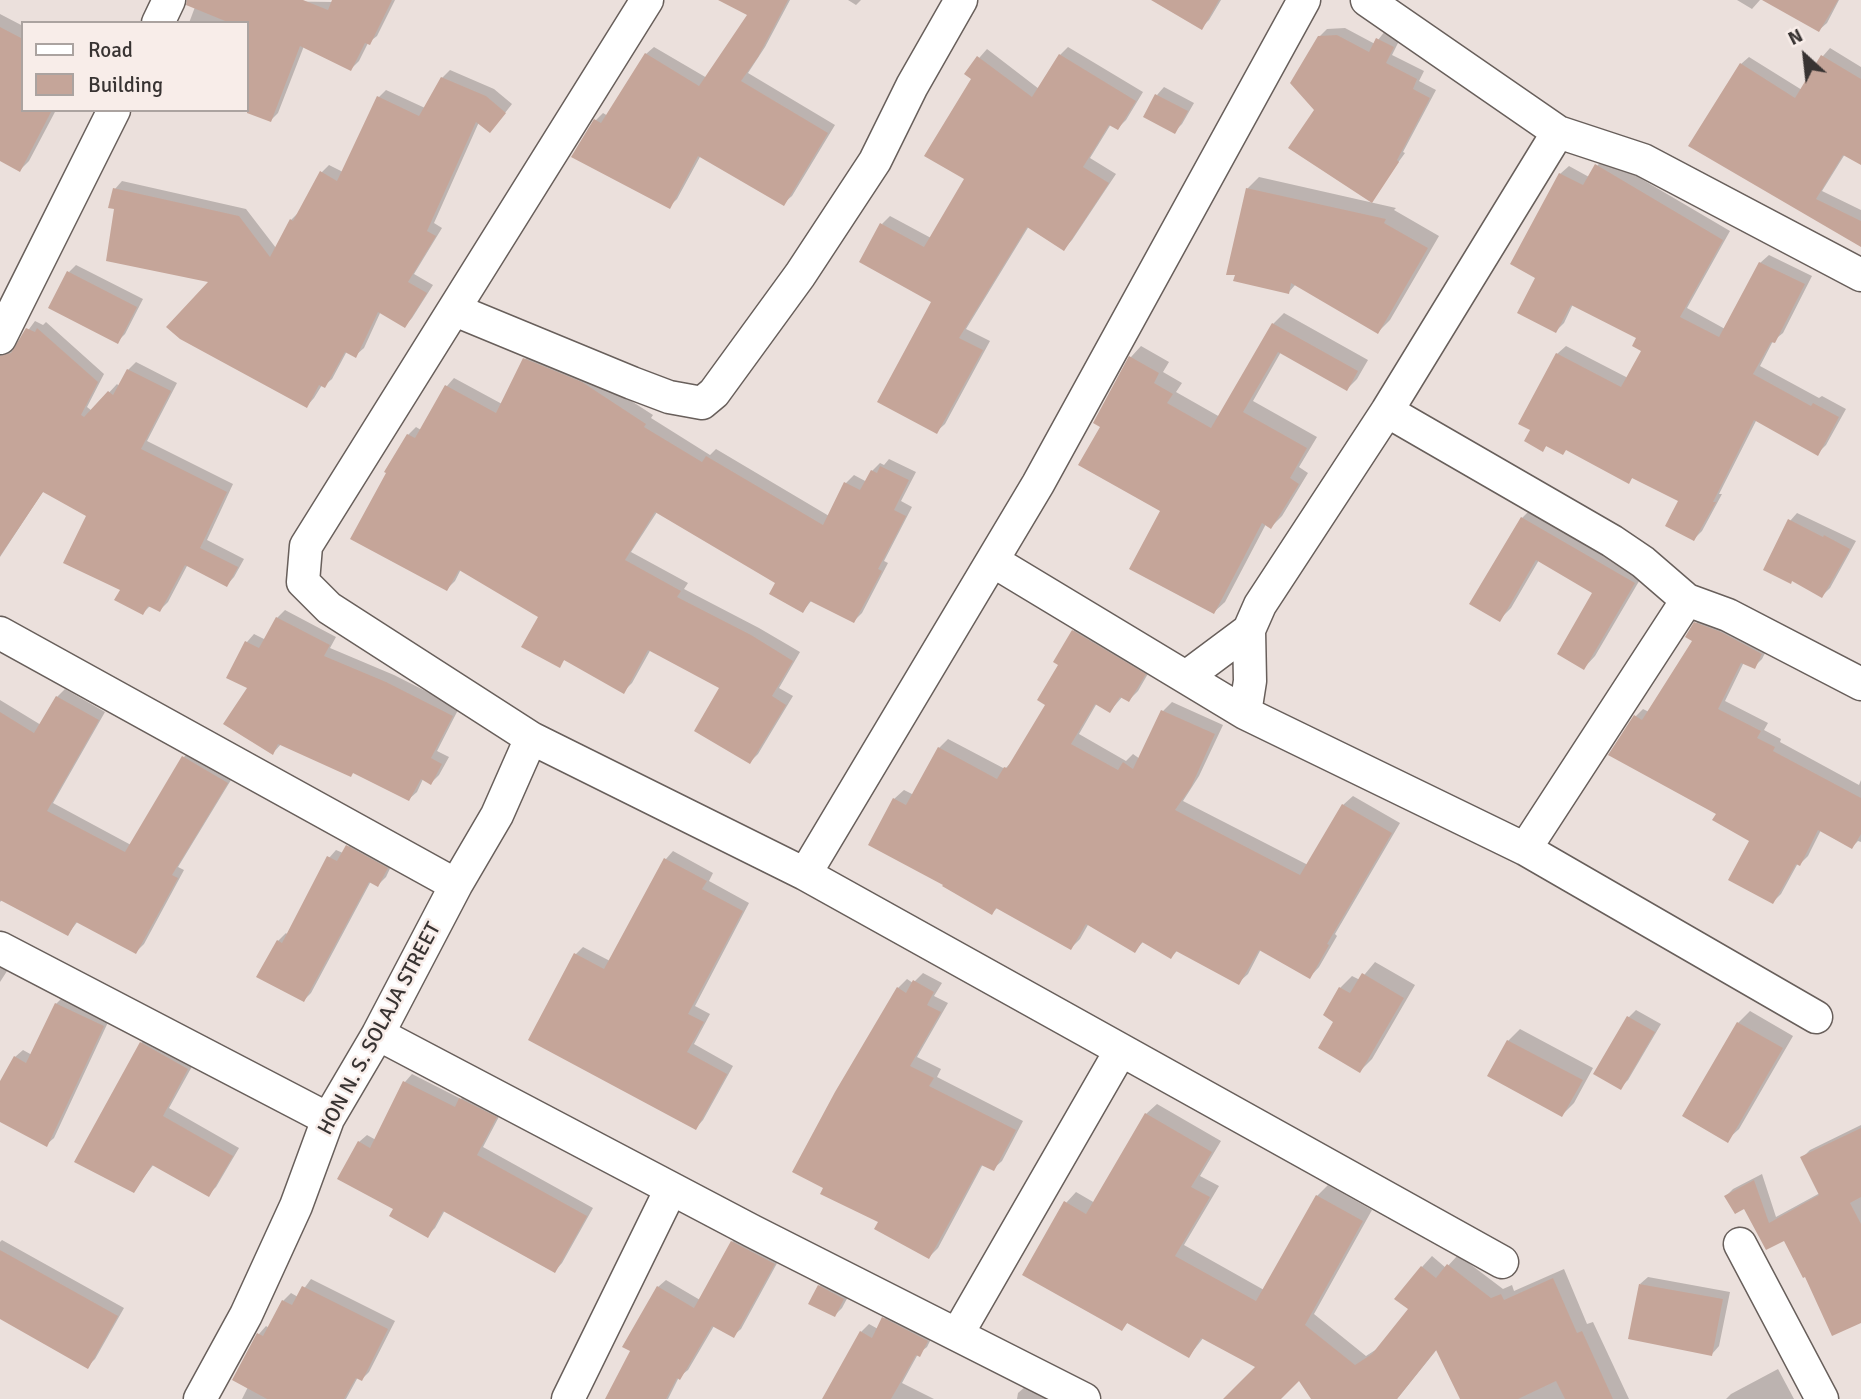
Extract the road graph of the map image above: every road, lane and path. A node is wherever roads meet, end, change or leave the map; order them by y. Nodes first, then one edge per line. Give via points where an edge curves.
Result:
1 (169, 0) edge
2 (648, 0) edge
3 (961, 0) edge
4 (1304, 0) edge
5 (1367, 0) edge
6 (159, 21) edge
7 (113, 112) edge
8 (1558, 132) junction
9 (1861, 275) edge
10 (455, 310) junction
11 (0, 338) edge
12 (1388, 411) junction
13 (993, 561) junction
14 (1687, 600) junction
15 (1249, 630) junction
16 (0, 633) edge
17 (1186, 677) junction
18 (1861, 684) edge
19 (1245, 713) junction
20 (531, 738) junction
21 (1525, 849) junction
22 (805, 874) junction
23 (456, 885) junction
24 (0, 948) edge
25 (1816, 1017) dead end
26 (378, 1034) junction
27 (1121, 1050) junction
28 (328, 1119) junction
29 (671, 1189) junction
30 (1740, 1244) dead end
31 (1502, 1262) dead end
32 (958, 1333) junction
33 (200, 1399) edge
34 (568, 1399) edge
35 (1084, 1399) edge
36 (1822, 1399) edge

1 - 6 street
2 - 10 street
3 - 10 street via 874,161 800,275 702,403 669,397
4 - 13 street
5 - 8 street
7 - 11 street
8 - 9 street via 1643,160
8 - 12 street
10 - 20 street via 306,546 303,582 328,608
12 - 14 street via 1612,541
12 - 15 street via 1260,605
13 - 17 street
13 - 22 street
14 - 18 street via 1728,615
14 - 21 street
15 - 17 street
15 - 19 street
16 - 23 street
17 - 19 street
19 - 21 street
20 - 22 street
20 - 23 street, HON N. S. SOLAJA STREET via 496,815
21 - 25 street
22 - 27 street
23 - 26 street, HON N. S. SOLAJA STREET
24 - 28 street
26 - 28 street, HON N. S. SOLAJA STREET
26 - 29 street
27 - 31 street
27 - 32 street
28 - 33 street, HON N. S. SOLAJA STREET via 296,1206 252,1303
29 - 32 street
29 - 34 street
30 - 36 street
32 - 35 street

